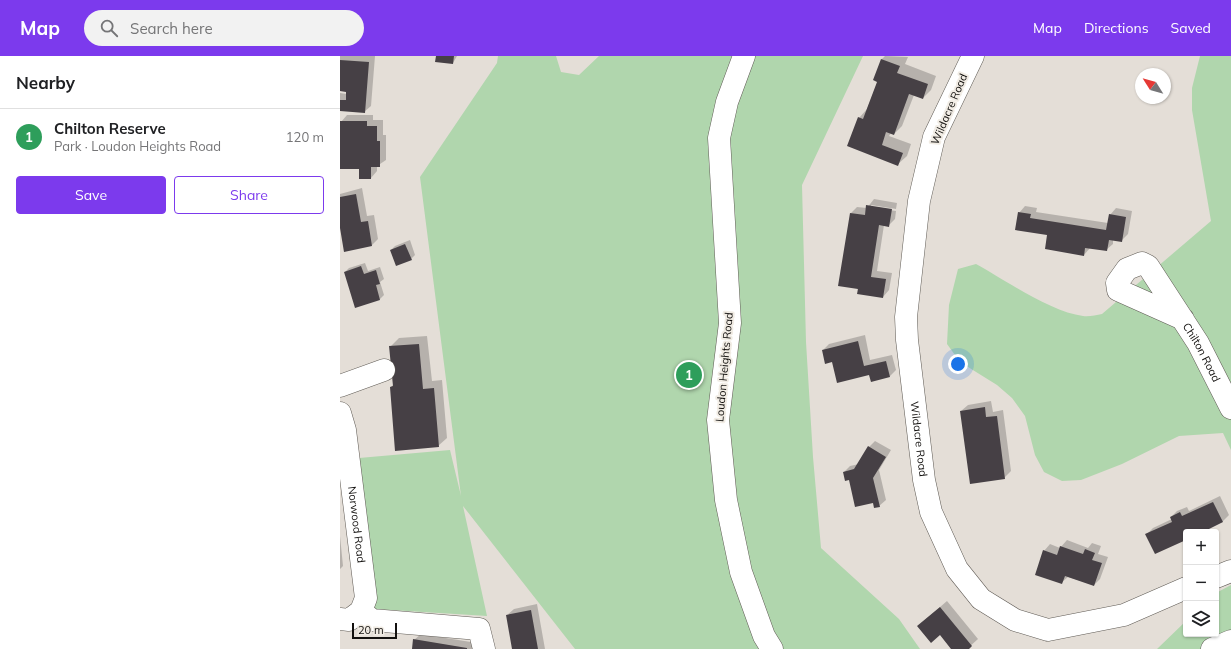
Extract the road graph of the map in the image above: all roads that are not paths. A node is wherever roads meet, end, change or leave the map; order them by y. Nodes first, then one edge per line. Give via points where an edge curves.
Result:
1 (744, 56) edge
2 (973, 56) edge
3 (1183, 319) dead end
4 (384, 370) dead end
5 (340, 386) edge
6 (1231, 408) edge
7 (340, 413) edge
8 (1231, 571) edge
9 (1219, 576) edge
10 (1183, 589) edge
11 (361, 611) junction
12 (340, 619) edge
13 (1231, 641) edge
14 (484, 649) edge
15 (772, 649) edge
16 (1212, 649) edge

1 - 15 street, Loudon Heights Road via 727,102 719,138 730,323 718,420 726,500 741,572 764,636
2 - 10 street, Wildacre Road via 934,137 919,201 906,317 923,473 931,512 957,569 981,599 1015,620 1048,630 1124,615
3 - 6 street, Chilton Road
4 - 5 street
7 - 11 street, Norwood Road via 345,430 366,598
8 - 9 street
11 - 12 street via 349,620
11 - 14 street via 372,620 479,629
13 - 16 street

